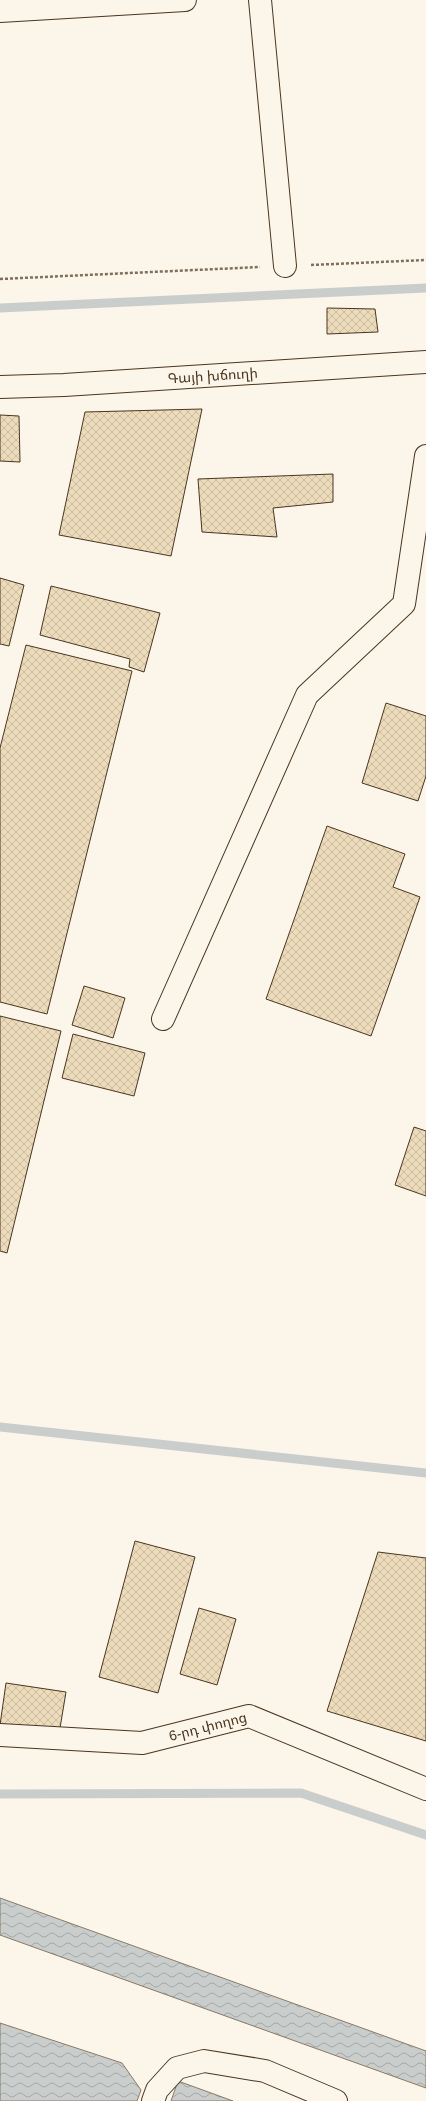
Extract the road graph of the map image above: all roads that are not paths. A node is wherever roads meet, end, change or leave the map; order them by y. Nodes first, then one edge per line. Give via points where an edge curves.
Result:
1 (185, 0) edge
2 (260, 0) edge
3 (0, 11) edge
4 (285, 266) road end
5 (426, 362) edge
6 (0, 387) edge
7 (426, 456) edge
8 (163, 1019) dead end
9 (0, 1735) edge
10 (426, 1789) edge
11 (153, 2101) edge
12 (336, 2101) edge

1 - 3 street
2 - 4 street
5 - 6 street, Գայի խճուղի
7 - 8 street via 404,604 307,695
9 - 10 street, 6-րդ փողոց via 142,1743 249,1716
11 - 12 street via 157,2090 177,2068 204,2061 265,2071

